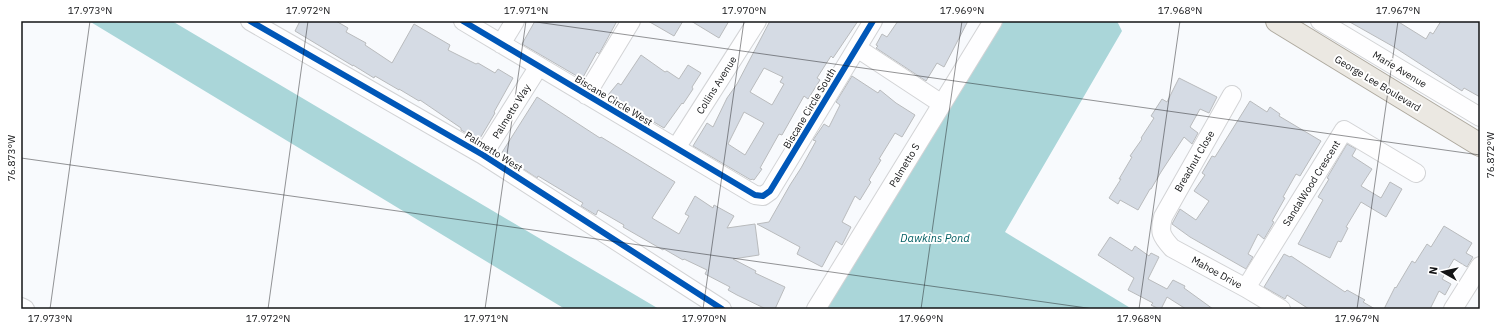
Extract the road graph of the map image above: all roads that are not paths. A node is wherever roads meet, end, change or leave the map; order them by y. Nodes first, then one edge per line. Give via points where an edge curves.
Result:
1 (250, 21) edge
2 (462, 21) edge
3 (516, 21) edge
4 (631, 21) edge
5 (757, 21) edge
6 (873, 21) edge
7 (993, 21) edge
8 (1276, 21) edge
9 (1320, 21) edge
10 (501, 44) junction
11 (857, 48) junction
12 (539, 66) junction
13 (586, 95) junction
14 (1232, 95) dead end
15 (942, 104) junction
16 (1480, 117) edge
17 (1480, 145) edge
18 (676, 148) junction
19 (483, 155) junction
20 (1416, 173) dead end
21 (755, 195) joint
22 (1160, 229) joint
23 (1480, 266) edge
24 (1246, 288) junction
25 (21, 307) edge
26 (25, 309) edge
27 (722, 309) edge
28 (816, 309) edge
29 (1281, 309) edge
30 (1453, 309) edge

1 - 19 street, Palmetto West
2 - 10 street, Biscane Circle West
3 - 10 street
4 - 13 street
5 - 18 street, Collins Avenue
6 - 11 street, Biscane Circle South
7 - 15 street, Palmetto S
8 - 17 main road, George Lee Boulevard
9 - 16 street, Marie Avenue
10 - 12 street, Biscane Circle West
11 - 15 street
11 - 21 street, Biscane Circle South via 770,191 763,196
12 - 13 street, Biscane Circle West
12 - 19 street, Palmetto Way
13 - 18 street, Biscane Circle West
14 - 22 street, Breadnut Close via 1166,211
15 - 28 street, Palmetto S
18 - 21 street, Biscane Circle West
19 - 27 street, Palmetto West
20 - 24 street, SandalWood Crescent via 1344,130
22 - 24 street, Mahoe Drive via 1172,248
23 - 30 street
24 - 29 street, Mahoe Drive
25 - 26 street

